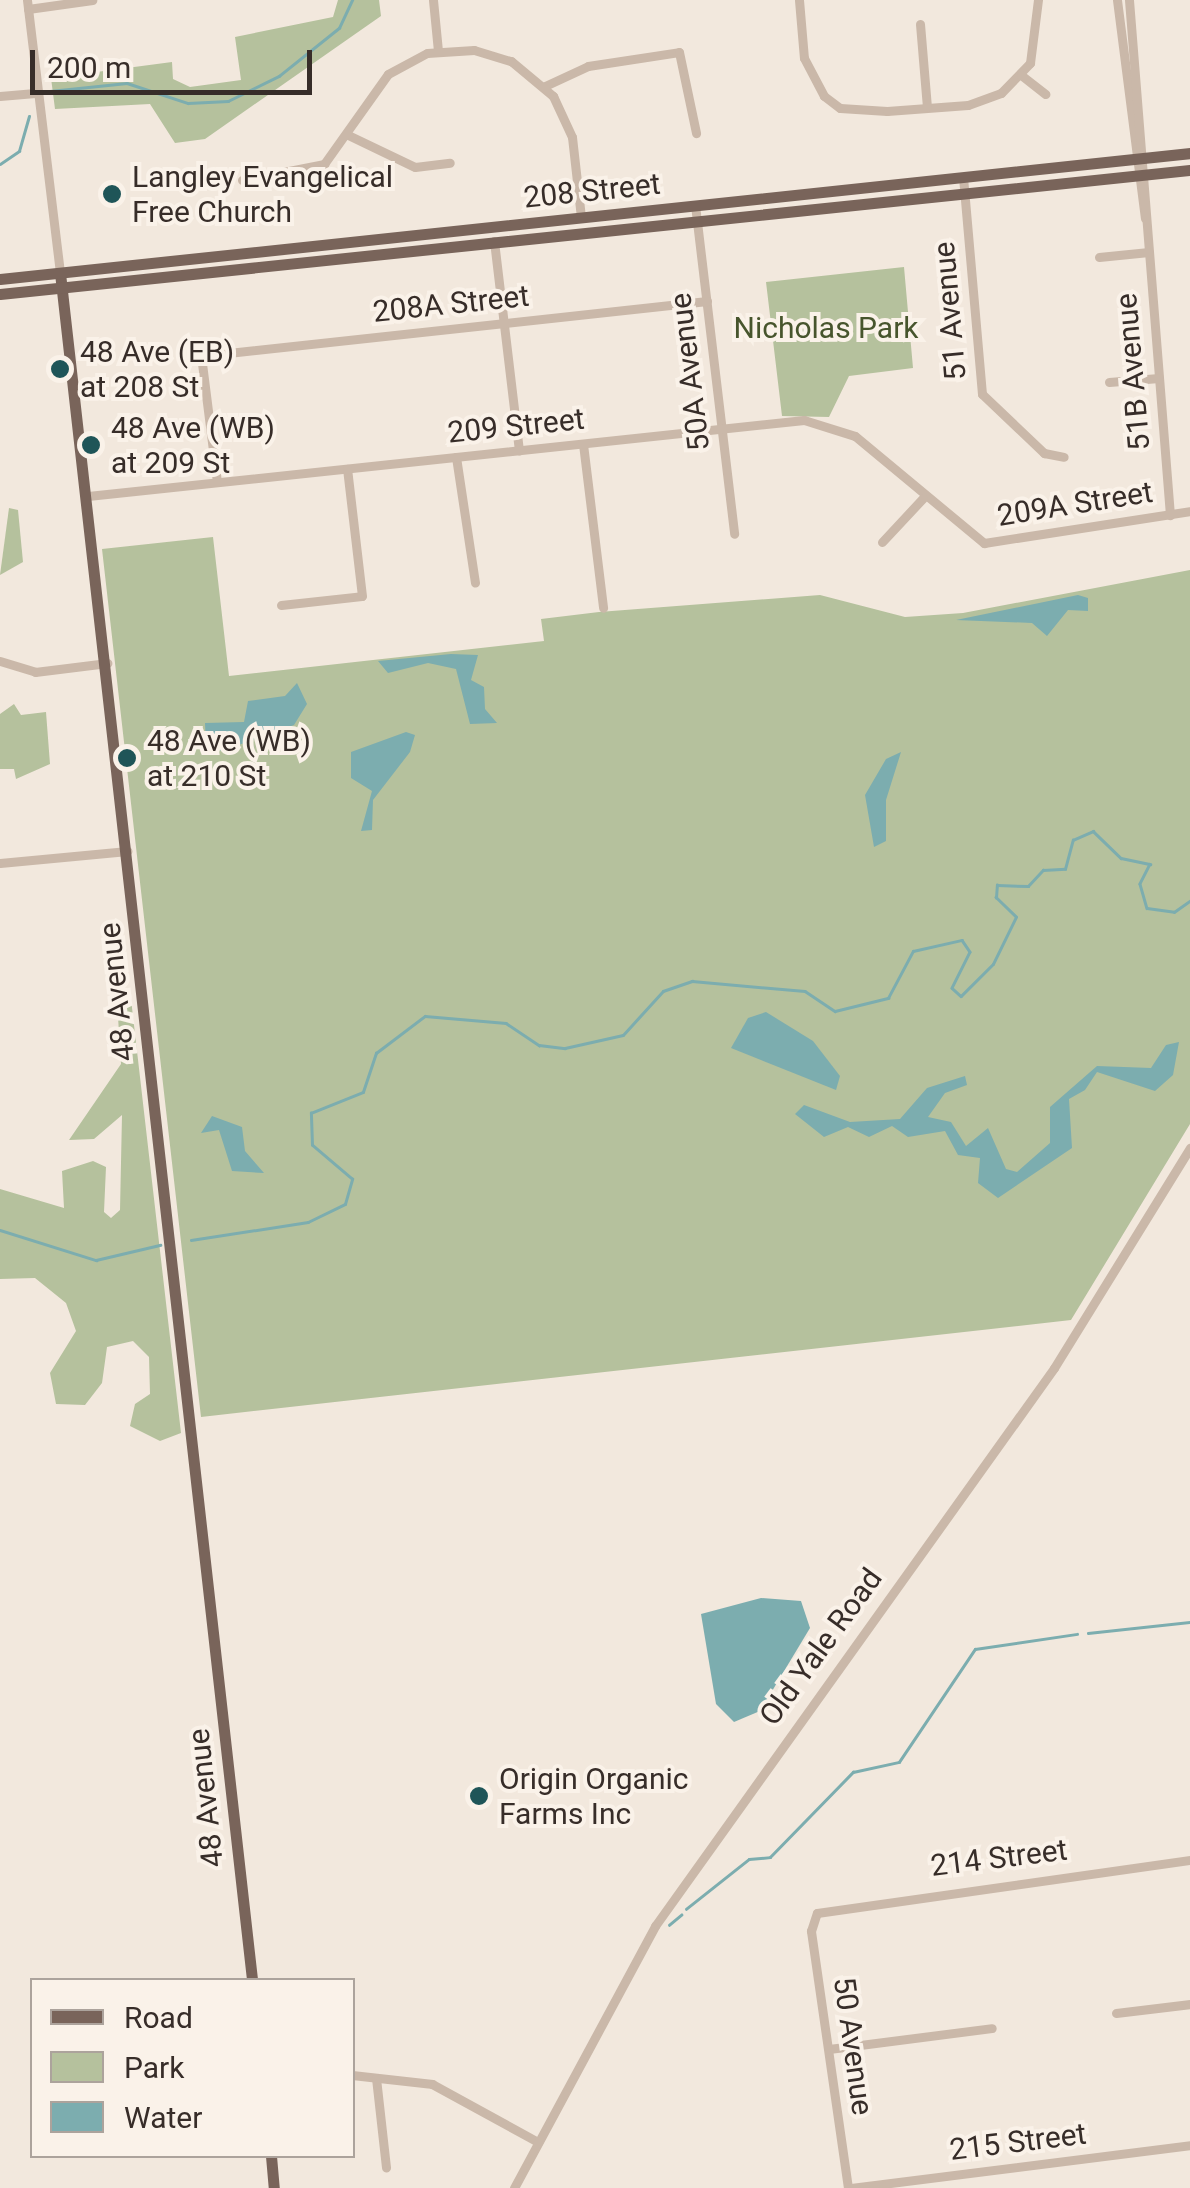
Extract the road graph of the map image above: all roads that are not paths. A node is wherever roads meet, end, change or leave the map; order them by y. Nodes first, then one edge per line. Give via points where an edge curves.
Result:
1 (92, 0) edge
2 (433, 0) edge
3 (799, 0) edge
4 (1038, 0) edge
5 (1116, 0) edge
6 (1129, 0) edge
7 (27, 4) edge
8 (920, 24) dead end
9 (438, 51) junction
10 (1022, 75) junction
11 (545, 86) junction
12 (38, 93) junction
13 (1045, 94) dead end
14 (0, 96) edge
15 (928, 107) junction
16 (696, 133) dead end
17 (346, 134) junction
18 (1190, 153) edge
19 (1138, 159) junction
20 (450, 163) dead end
21 (1190, 170) edge
22 (1140, 175) junction
23 (963, 177) junction
24 (242, 180) dead end
25 (964, 192) junction
26 (696, 205) junction
27 (581, 217) junction
28 (697, 220) junction
29 (494, 241) junction
30 (1149, 252) junction
31 (1100, 257) dead end
32 (60, 273) junction
33 (0, 279) edge
34 (61, 287) junction
35 (0, 294) edge
36 (707, 301) junction
37 (503, 323) junction
38 (1159, 378) junction
39 (1109, 382) dead end
40 (722, 429) junction
41 (584, 444) junction
42 (519, 451) junction
43 (1064, 457) dead end
44 (456, 458) junction
45 (348, 468) junction
46 (216, 482) junction
47 (88, 496) junction
48 (923, 498) junction
49 (1190, 511) edge
50 (1170, 515) junction
51 (734, 534) dead end
52 (882, 542) dead end
53 (475, 583) dead end
54 (281, 605) dead end
55 (603, 608) dead end
56 (0, 661) edge
57 (107, 663) junction
58 (128, 851) junction
59 (0, 863) edge
60 (1190, 1148) edge
61 (1190, 1860) edge
62 (817, 1913) joint
63 (252, 1978) edge
64 (1190, 2004) edge
65 (1116, 2013) dead end
66 (992, 2028) dead end
67 (829, 2049) junction
68 (355, 2075) edge
69 (376, 2078) junction
70 (538, 2142) junction
71 (1190, 2145) edge
72 (271, 2158) edge
73 (386, 2167) dead end
74 (274, 2188) edge
75 (514, 2188) edge
76 (850, 2188) edge

1 - 7 street
2 - 9 street
3 - 15 street via 804,58 831,103
4 - 10 street via 1038,38
5 - 19 street, 51B Avenue
6 - 19 street, 51B Avenue
7 - 12 street, 48 Avenue
8 - 15 street
9 - 11 street via 500,56
9 - 17 street via 377,83
10 - 13 street
10 - 15 street via 968,106
11 - 16 street via 588,66 679,52
11 - 27 street via 572,137
12 - 14 street
12 - 32 street, 48 Avenue
17 - 20 street via 416,167
17 - 24 street via 314,170
18 - 19 main road, 208 Street
19 - 22 street, 51B Avenue
19 - 23 main road, 208 Street
21 - 22 main road, 208 Street
22 - 25 main road, 208 Street
22 - 30 street, 51B Avenue
23 - 25 street, 51 Avenue
23 - 26 main road, 208 Street
25 - 28 main road, 208 Street
25 - 43 street, 51 Avenue via 982,394 1044,454
26 - 27 main road, 208 Street
26 - 28 street, 50A Avenue
27 - 32 main road, 208 Street
28 - 29 main road, 208 Street
28 - 36 street, 50A Avenue
29 - 34 main road, 208 Street
29 - 37 street
30 - 31 street
30 - 38 street, 51B Avenue
32 - 33 main road, 208 Street
32 - 34 main road, 48 Avenue
34 - 35 main road, 208 Street
34 - 47 main road, 48 Avenue
36 - 37 street, 208A Street
36 - 40 street, 50A Avenue
37 - 42 street
37 - 46 street, 208A Street via 201,356
38 - 39 street
38 - 50 street, 51B Avenue
40 - 41 street, 209 Street
40 - 48 street, 209 Street via 836,426
40 - 51 street, 50A Avenue
41 - 42 street, 209 Street
41 - 55 street
42 - 44 street, 209 Street
44 - 45 street, 209 Street
44 - 53 street
45 - 46 street, 209 Street
45 - 54 street via 362,596
46 - 47 street, 209 Street
47 - 57 main road, 48 Avenue
48 - 50 street, 209A Street via 966,535 997,546
48 - 52 street
49 - 50 street, 209A Street
56 - 57 street via 35,672
57 - 58 main road, 48 Avenue
58 - 59 street
58 - 63 main road, 48 Avenue
60 - 70 street, Old Yale Road via 1054,1368 664,1912
61 - 62 street, 214 Street
62 - 67 street, 50 Avenue via 811,1931
64 - 65 street
66 - 67 street
67 - 76 street, 50 Avenue
68 - 69 street
69 - 70 street via 432,2084
69 - 73 street
70 - 75 street, Old Yale Road
71 - 76 street, 215 Street
72 - 74 main road

